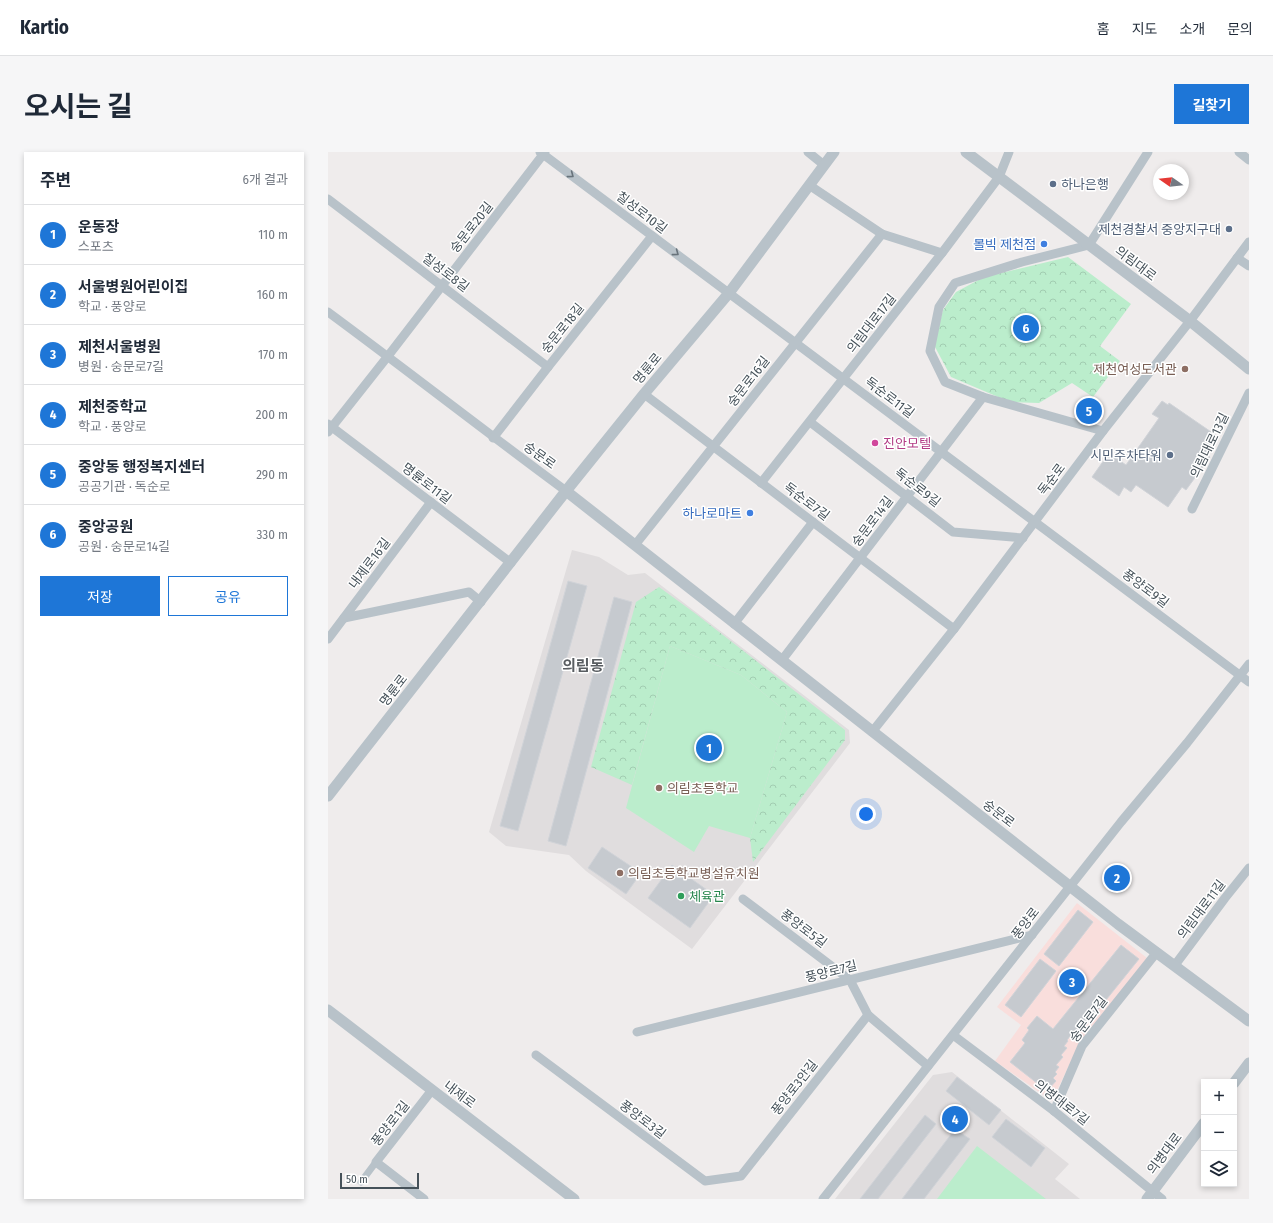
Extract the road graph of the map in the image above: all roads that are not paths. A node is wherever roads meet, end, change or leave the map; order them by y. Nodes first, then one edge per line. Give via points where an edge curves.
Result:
1 (808, 152) edge
2 (834, 152) edge
3 (966, 152) edge
4 (1010, 152) edge
5 (1148, 152) edge
6 (1239, 152) edge
7 (543, 153) edge
8 (1249, 160) edge
9 (824, 165) junction
10 (999, 177) junction
11 (809, 185) junction
12 (328, 199) edge
13 (882, 234) junction
14 (652, 236) junction
15 (1249, 242) edge
16 (1089, 245) junction
17 (942, 253) junction
18 (1237, 258) junction
19 (1249, 266) edge
20 (442, 286) junction
21 (729, 293) junction
22 (328, 312) edge
23 (1190, 321) junction
24 (795, 343) junction
25 (388, 356) junction
26 (548, 366) junction
27 (1249, 369) edge
28 (843, 378) junction
29 (1249, 393) edge
30 (644, 394) junction
31 (983, 397) junction
32 (810, 422) junction
33 (329, 428) edge
34 (1103, 431) junction
35 (493, 438) junction
36 (714, 446) junction
37 (942, 452) junction
38 (761, 483) junction
39 (566, 491) junction
40 (908, 496) junction
41 (431, 502) junction
42 (1192, 509) dead end
43 (813, 522) junction
44 (1035, 522) junction
45 (1024, 538) junction
46 (635, 545) junction
47 (860, 558) junction
48 (511, 563) junction
49 (481, 602) junction
50 (344, 618) junction
51 (734, 624) junction
52 (954, 629) junction
53 (328, 639) edge
54 (782, 660) junction
55 (1249, 664) edge
56 (1241, 675) junction
57 (1249, 682) edge
58 (872, 732) junction
59 (328, 796) edge
60 (1249, 868) edge
61 (1070, 886) junction
62 (743, 899) dead end
63 (1032, 935) junction
64 (1157, 952) junction
65 (1175, 965) junction
66 (850, 980) junction
67 (328, 1010) edge
68 (868, 1015) junction
69 (1249, 1021) edge
70 (637, 1032) dead end
71 (953, 1035) junction
72 (536, 1055) dead end
73 (1249, 1062) edge
74 (928, 1066) junction
75 (1237, 1079) edge
76 (432, 1090) junction
77 (1054, 1111) junction
78 (1201, 1127) edge
79 (376, 1162) junction
80 (741, 1176) joint
81 (361, 1182) dead end
82 (1150, 1195) edge
83 (424, 1199) edge
84 (574, 1199) edge
85 (823, 1199) edge
86 (1162, 1199) edge

1 - 9 street
2 - 9 street, 명륜로
3 - 10 street, 의림대로
4 - 10 street, 의림대로17길
5 - 16 street
6 - 8 street
7 -> 14 street, 칠성로10길
7 - 20 street, 숭문로20길
9 - 11 street, 명륜로
10 - 16 street, 의림대로
10 - 17 street, 의림대로17길
11 - 13 street
11 - 21 street, 명륜로
12 - 20 street, 칠성로8길
13 - 17 street
13 - 24 street, 숭문로16길
14 -> 21 street, 칠성로10길
14 - 26 street, 숭문로18길
15 - 18 street, 독순로
16 - 23 street, 의림대로
16 - 31 street via 1022,262 956,283 939,306 930,351 945,382
17 - 28 street, 의림대로17길
18 - 19 street
18 - 23 street, 독순로
20 - 25 street, 숭문로20길
20 - 26 street, 칠성로8길
21 - 24 street, 독순로11길
21 - 30 street, 명륜로
22 - 25 street, 숭문로
23 - 27 street, 의림대로
23 - 34 street, 독순로
24 - 28 street, 독순로11길
24 - 36 street, 숭문로16길
25 - 33 street, 숭문로20길
25 - 35 street, 숭문로
26 - 35 street, 숭문로18길
28 - 32 street, 의림대로17길
28 - 37 street, 독순로11길
29 - 42 street, 의림대로13길
30 - 36 street, 독순로7길
30 - 39 street, 명륜로
31 - 34 street
31 - 37 street, 숭문로14길
32 - 38 street, 의림대로17길
32 - 40 street, 독순로9길
33 - 41 street, 명륜로11길
34 - 44 street, 독순로
35 - 39 street, 숭문로
36 - 38 street, 독순로7길
36 - 46 street, 숭문로16길
37 - 40 street, 숭문로14길
37 - 44 street, 독순로11길
38 - 43 street, 독순로7길
39 - 46 street, 숭문로
39 - 48 street, 명륜로
40 - 45 street, 독순로9길 via 953,532
40 - 47 street, 숭문로14길
41 - 48 street, 명륜로11길
41 - 50 street, 내제로16길
43 - 47 street, 독순로7길
43 - 51 street
44 - 45 street, 독순로
44 - 56 street, 풍양로9길
45 - 52 street, 독순로
46 - 51 street, 숭문로
47 - 52 street, 독순로7길
47 - 54 street, 숭문로14길
48 - 49 street, 명륜로
49 - 50 street via 469,592
49 - 59 street, 명륜로
50 - 53 street, 내제로16길
51 - 54 street, 숭문로
52 - 58 street, 독순로
54 - 58 street, 숭문로
55 - 56 street, 풍양로
56 - 57 street, 풍양로9길
56 - 61 street, 풍양로
58 - 61 street, 숭문로
60 - 65 street, 의림대로11길
61 - 63 street, 풍양로
61 - 64 street, 숭문로
62 - 66 street, 풍양로5길
63 - 66 street, 풍양로7길
63 - 71 street, 풍양로
64 - 65 street, 숭문로
64 - 77 street, 숭문로7길 via 1082,1046
65 - 69 street, 숭문로
66 - 68 street, 풍양로5길
66 - 70 street, 풍양로7길
67 - 76 street, 내제로
68 - 74 street, 풍양로5길
68 - 80 street, 풍양로3안길
71 - 74 street, 풍양로
71 - 77 street, 의병대로7길
72 - 80 street, 풍양로3길 via 705,1181
73 - 75 street
74 - 85 street, 풍양로
76 - 79 street, 풍양로1길
76 - 84 street, 내제로
77 - 82 street, 의병대로7길
78 - 82 street, 의병대로
79 - 81 street
79 - 83 street, 풍양로1길
82 - 86 street, 의병대로7길

